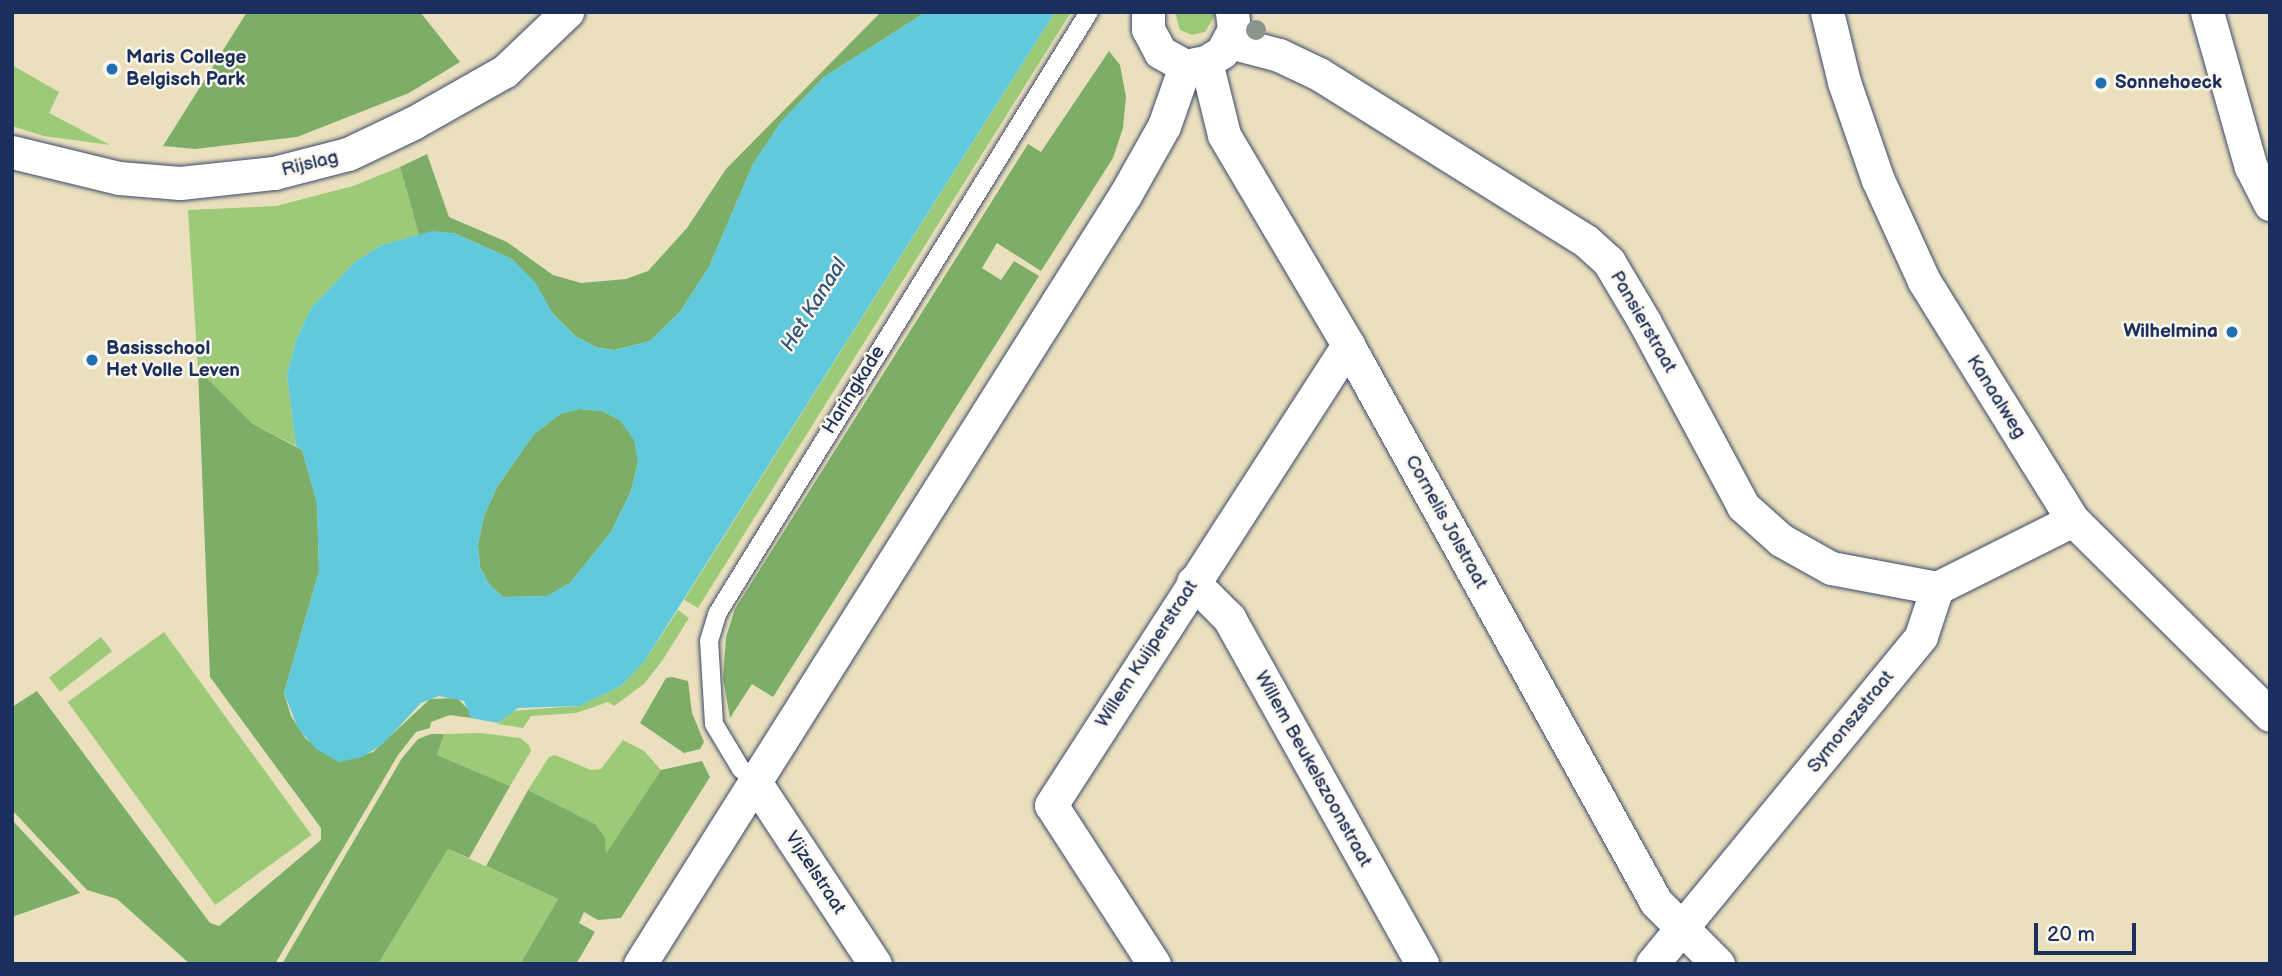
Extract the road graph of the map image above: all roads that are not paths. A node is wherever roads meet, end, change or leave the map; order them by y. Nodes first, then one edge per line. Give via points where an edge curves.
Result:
1 (567, 12) edge
2 (1090, 12) edge
3 (1148, 12) edge
4 (1827, 12) edge
5 (2210, 17) edge
6 (1213, 46) edge
7 (12, 152) edge
8 (2270, 204) edge
9 (1348, 345) junction
10 (2073, 520) junction
11 (1194, 582) junction
12 (1937, 588) junction
13 (2270, 715) edge
14 (755, 782) junction
15 (1681, 932) junction
16 (640, 964) edge
17 (875, 964) edge
18 (1154, 964) edge
19 (1422, 964) edge
20 (1652, 964) edge
21 (1718, 964) edge

1 - 7 street, Rijslag via 505,71 413,123 348,154 286,170 180,183 119,178
2 - 14 lane, Haringkade via 717,614 709,641 714,724 741,769
3 - 6 street via 1148,29 1160,52
4 - 10 street, Kanaalweg via 1844,82 1878,180 1924,281
5 - 8 street via 2251,167
6 - 9 street, Cornelis Jolstraat via 1224,135
6 - 12 street, Pansierstraat via 1279,55 1318,74 1586,241 1609,262 1644,321 1743,506 1793,548 1831,568
6 - 14 street via 1125,195
9 - 11 street, Willem Kuijperstraat
9 - 15 street, Cornelis Jolstraat via 1656,902
10 - 12 street
10 - 13 street, Kanaalweg
11 - 18 street, Willem Kuijperstraat via 1051,805
11 - 19 street, Willem Beukelszoonstraat via 1229,618
12 - 15 street, Symonszstraat via 1921,636
14 - 16 street
14 - 17 street, Vijzelstraat
15 - 20 street, Symonszstraat
15 - 21 street, Cornelis Jolstraat

